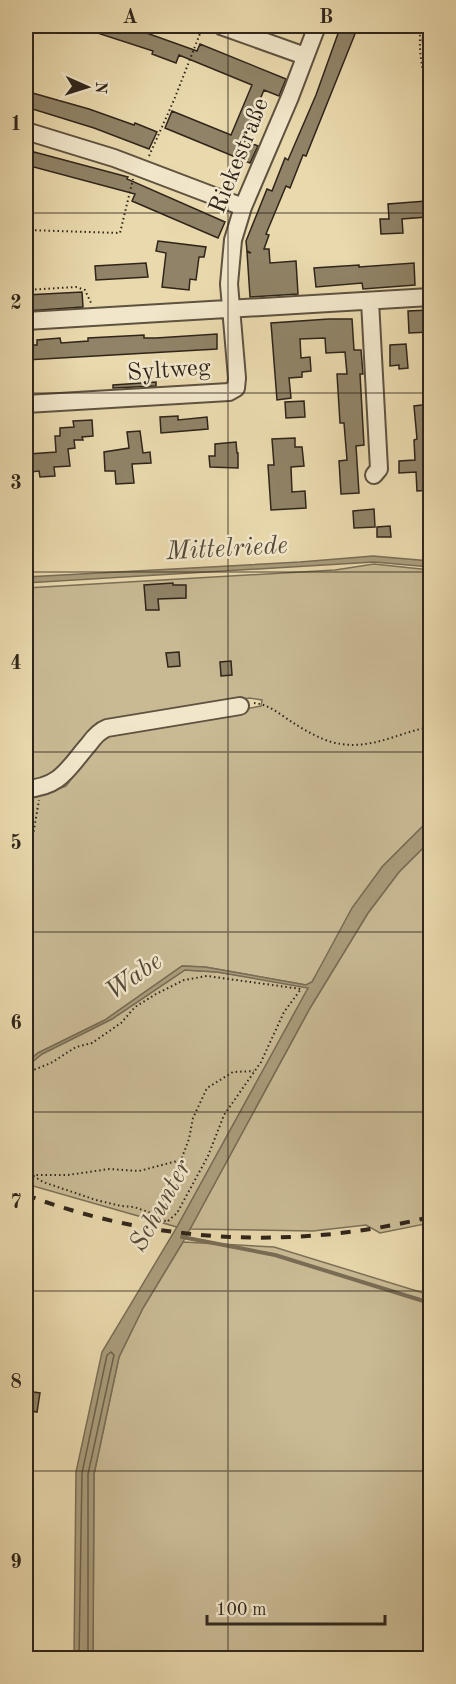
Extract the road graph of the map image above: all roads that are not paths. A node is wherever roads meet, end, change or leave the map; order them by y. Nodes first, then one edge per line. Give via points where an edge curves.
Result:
1 (221, 26) edge
2 (317, 26) edge
3 (305, 56) junction
4 (26, 131) edge
5 (243, 207) junction
6 (430, 297) edge
7 (370, 301) junction
8 (231, 309) junction
9 (26, 321) edge
10 (26, 404) edge
11 (374, 475) dead end
12 (240, 706) road end
13 (33, 789) edge

1 - 3 street
2 - 3 street, Riekestraße
3 - 5 street, Riekestraße
4 - 5 street
5 - 8 street, Riekestraße via 231,251
6 - 7 street
7 - 8 street
7 - 11 street via 379,469
8 - 9 street
8 - 10 street, Syltweg via 237,378 233,391
12 - 13 street via 101,730 60,779

